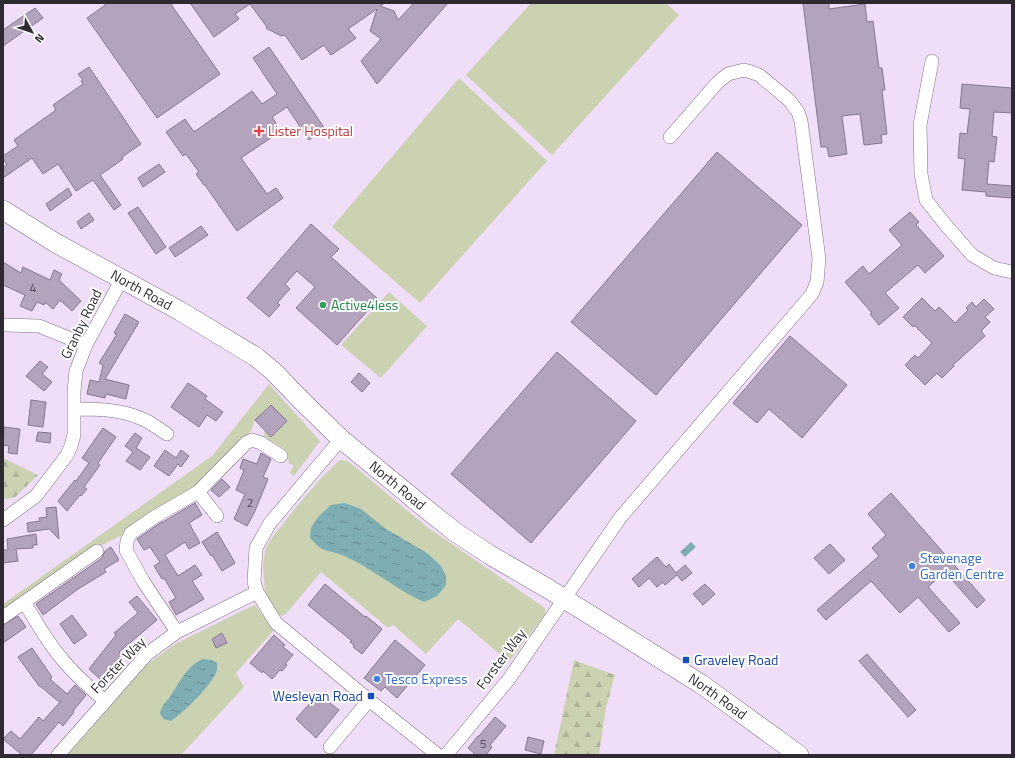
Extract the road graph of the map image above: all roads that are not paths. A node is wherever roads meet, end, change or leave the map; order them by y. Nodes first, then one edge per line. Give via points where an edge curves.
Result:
1 (932, 61) dead end
2 (670, 137) dead end
3 (3, 210) edge
4 (1012, 272) edge
5 (122, 279) junction
6 (6, 325) dead end
7 (86, 345) junction
8 (74, 408) junction
9 (167, 434) dead end
10 (342, 439) junction
11 (281, 456) dead end
12 (198, 492) junction
13 (217, 516) dead end
14 (3, 520) edge
15 (97, 551) dead end
16 (257, 592) junction
17 (564, 599) junction
18 (24, 602) junction
19 (3, 617) edge
20 (177, 632) junction
21 (368, 700) junction
22 (105, 701) junction
23 (330, 747) dead end
24 (58, 755) edge
25 (438, 755) edge
26 (446, 755) edge
27 (799, 755) edge

1 - 4 street via 920,125 921,174 926,200 972,255 994,268
2 - 17 street, Forster Way via 728,74 744,70 759,75 788,100 798,112 801,121 819,259 817,282 812,294 620,518
3 - 5 main road, North Road via 54,242
5 - 7 street, Granby Road
5 - 10 main road, North Road via 256,357
6 - 7 street via 39,326
7 - 8 street, Granby Road via 76,371
8 - 9 street via 105,409 141,418
8 - 14 street, Granby Road via 74,435 67,455 36,496
10 - 16 street via 270,523 256,548 254,582
10 - 17 main road, North Road via 455,532
11 - 12 street via 252,440 246,443
12 - 13 street
12 - 20 street via 131,533 127,541 126,550
15 - 18 street
16 - 20 street, Forster Way
16 - 21 street via 276,622
17 - 26 street, Forster Way via 509,679
17 - 27 main road, North Road via 701,684
18 - 19 street
18 - 22 street via 62,659
20 - 22 street, Forster Way via 147,654
21 - 23 street
21 - 25 street
22 - 24 street, Forster Way

